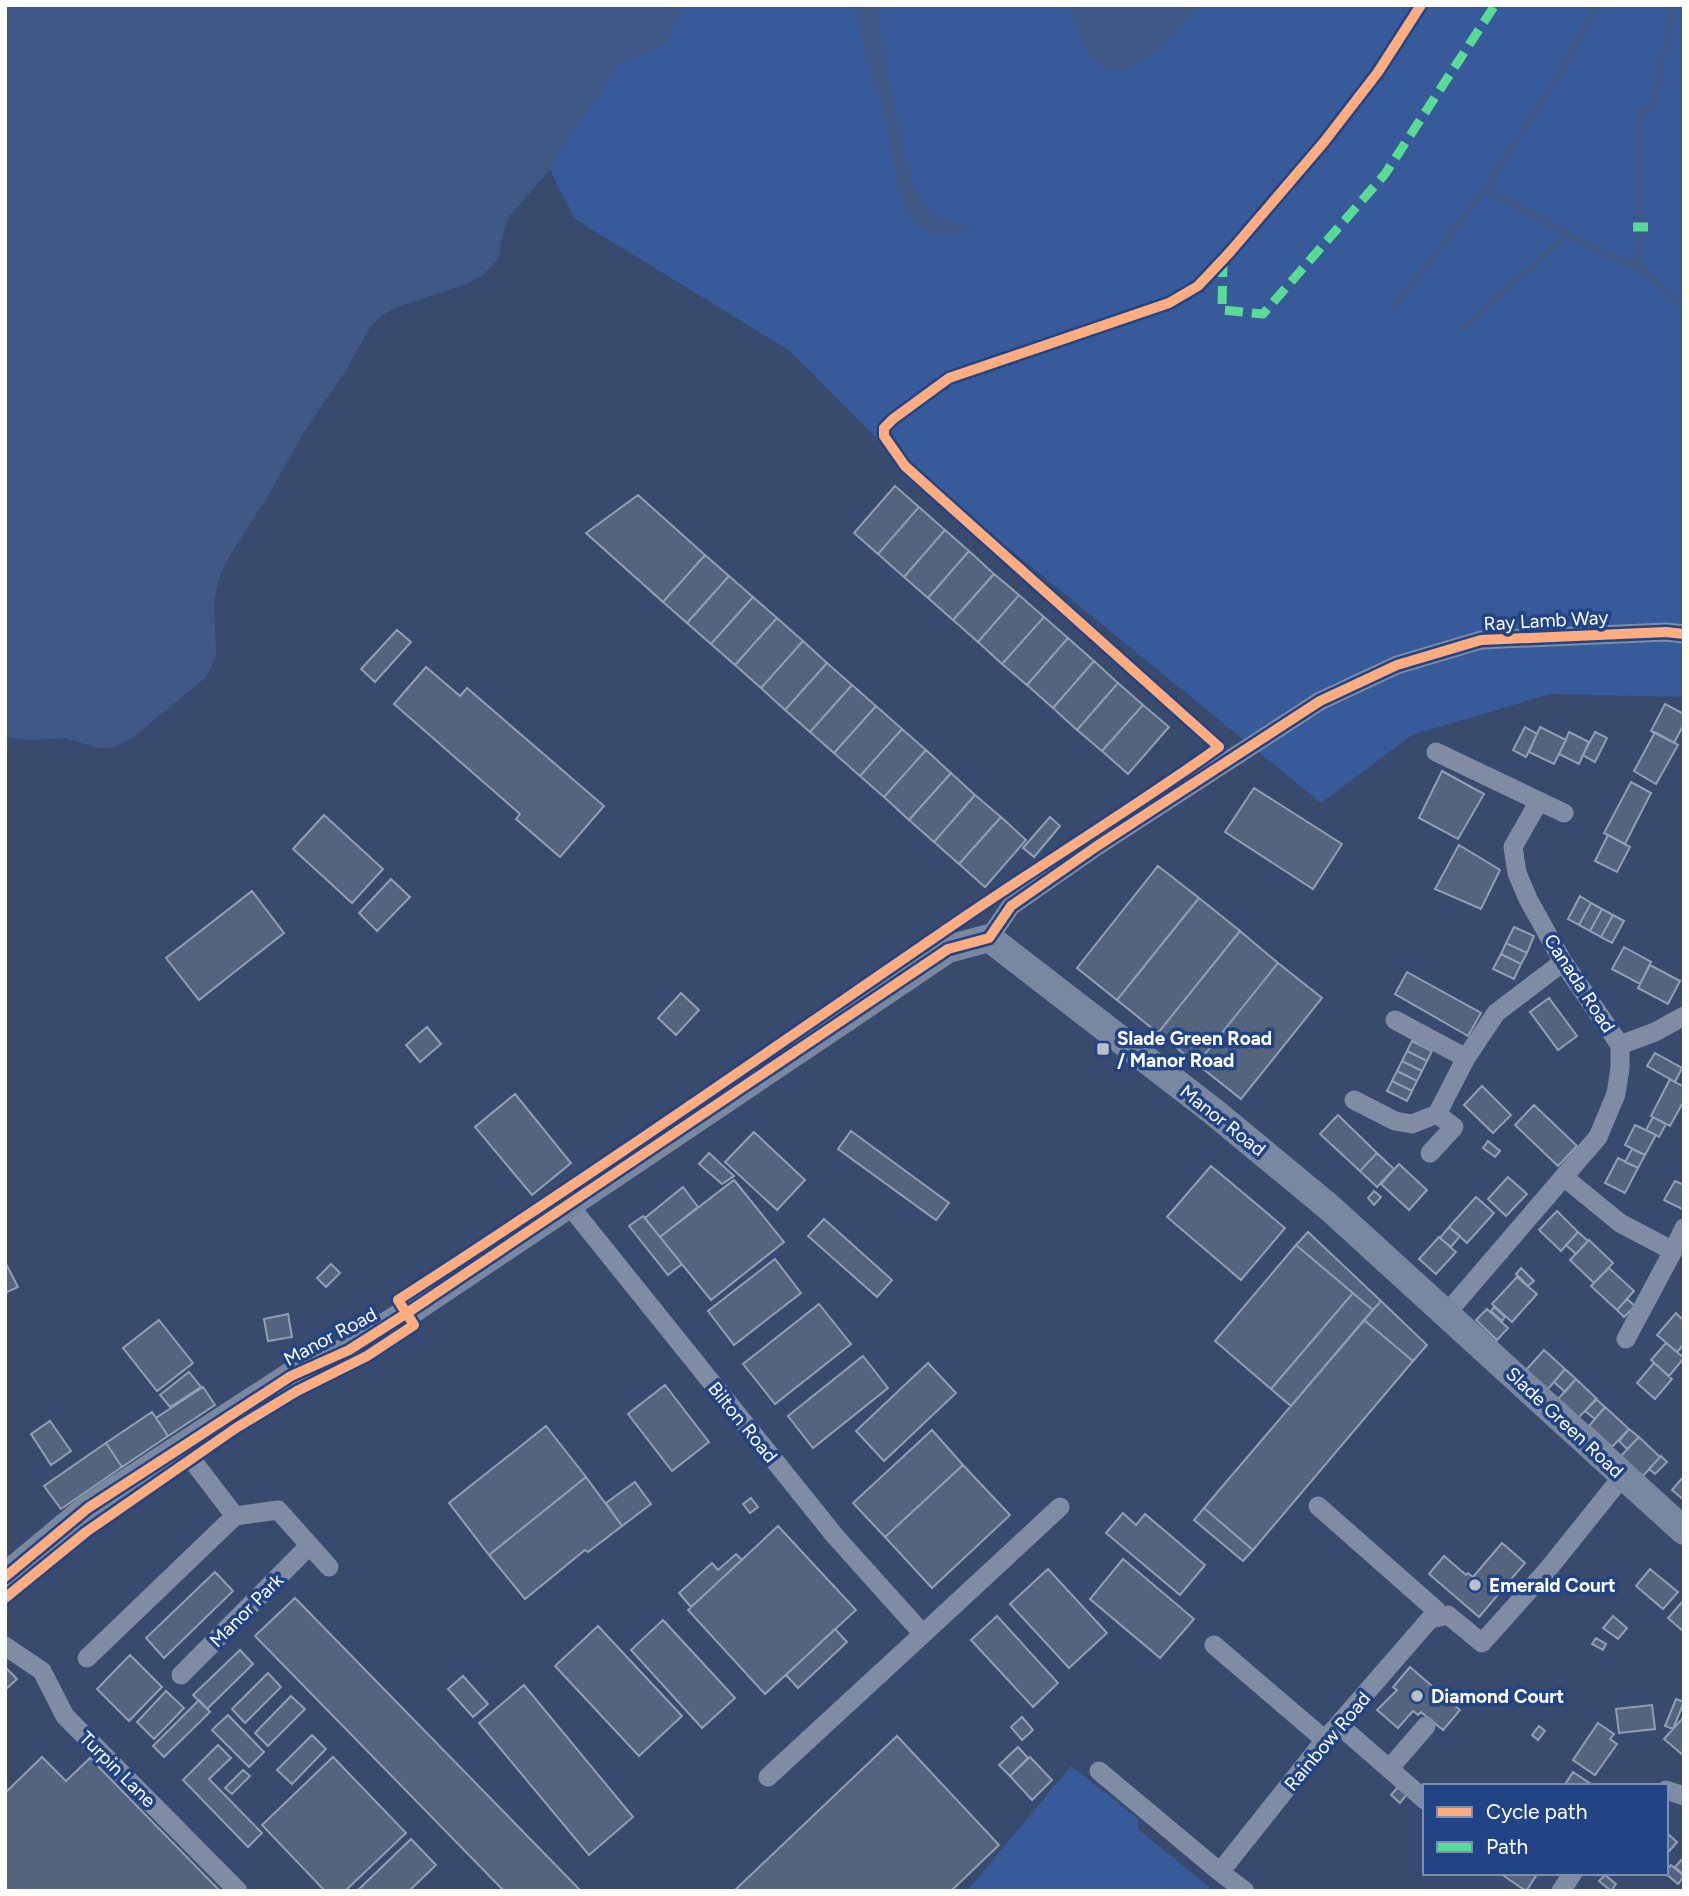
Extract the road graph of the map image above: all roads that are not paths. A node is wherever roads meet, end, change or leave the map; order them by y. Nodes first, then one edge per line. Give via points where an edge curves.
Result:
1 (1684, 635) edge
2 (1436, 752) dead end
3 (1539, 801) junction
4 (1564, 813) dead end
5 (989, 939) junction
6 (1563, 962) junction
7 (1684, 1016) edge
8 (1395, 1020) dead end
9 (1620, 1045) junction
10 (1466, 1058) junction
11 (1354, 1100) dead end
12 (1437, 1114) junction
13 (1430, 1153) dead end
14 (1565, 1178) junction
15 (569, 1205) junction
16 (1684, 1228) edge
17 (1673, 1251) junction
18 (1446, 1314) junction
19 (1626, 1339) dead end
20 (181, 1447) junction
21 (1622, 1476) junction
22 (1318, 1506) dead end
23 (1060, 1507) dead end
24 (235, 1516) junction
25 (1684, 1531) edge
26 (310, 1545) junction
27 (329, 1567) dead end
28 (5, 1577) edge
29 (1439, 1617) junction
30 (923, 1634) junction
31 (1214, 1645) dead end
32 (5, 1646) edge
33 (87, 1658) dead end
34 (181, 1675) dead end
35 (1339, 1725) junction
36 (1426, 1726) dead end
37 (1325, 1740) junction
38 (1389, 1769) junction
39 (1099, 1771) dead end
40 (768, 1777) dead end
41 (1423, 1798) edge
42 (1220, 1872) junction
43 (1572, 1875) edge
44 (238, 1891) edge
45 (1245, 1891) edge
46 (1561, 1891) edge

1 - 5 street, Ray Lamb Way via 1481,640 1397,665 1320,701 1228,759 1011,906
2 - 3 street
3 - 4 street
3 - 6 street, Canada Road via 1513,847 1528,899
5 - 15 street, Manor Road via 948,949
5 - 18 street, Manor Road via 1266,1154
6 - 9 street, Canada Road
6 - 10 street via 1496,1013
7 - 9 street
8 - 10 street
9 - 14 street, Canada Road via 1616,1094 1598,1137
10 - 12 street
11 - 12 street via 1395,1121 1412,1124
12 - 13 street via 1454,1127
14 - 17 street via 1620,1223
14 - 18 street, Canada Road
15 - 20 street, Manor Road via 349,1350 291,1376
15 - 30 street, Bilton Road via 827,1527
16 - 17 street
17 - 19 street
18 - 21 street, Slade Green Road
20 - 24 street
20 - 28 street, Manor Road via 89,1508
21 - 25 street, Slade Green Road
21 - 29 street via 1482,1643 1448,1615
22 - 29 street
23 - 30 street
24 - 26 street via 278,1510
24 - 33 street
26 - 27 street
26 - 34 street, Manor Park
29 - 35 street, Rainbow Road via 1430,1619
30 - 40 street
31 - 37 street
32 - 44 street, Turpin Lane via 42,1671 65,1716
35 - 37 street, Rainbow Road
35 - 38 street
36 - 38 street
37 - 42 street, Rainbow Road
38 - 41 street
39 - 42 street
42 - 45 street
43 - 46 street

